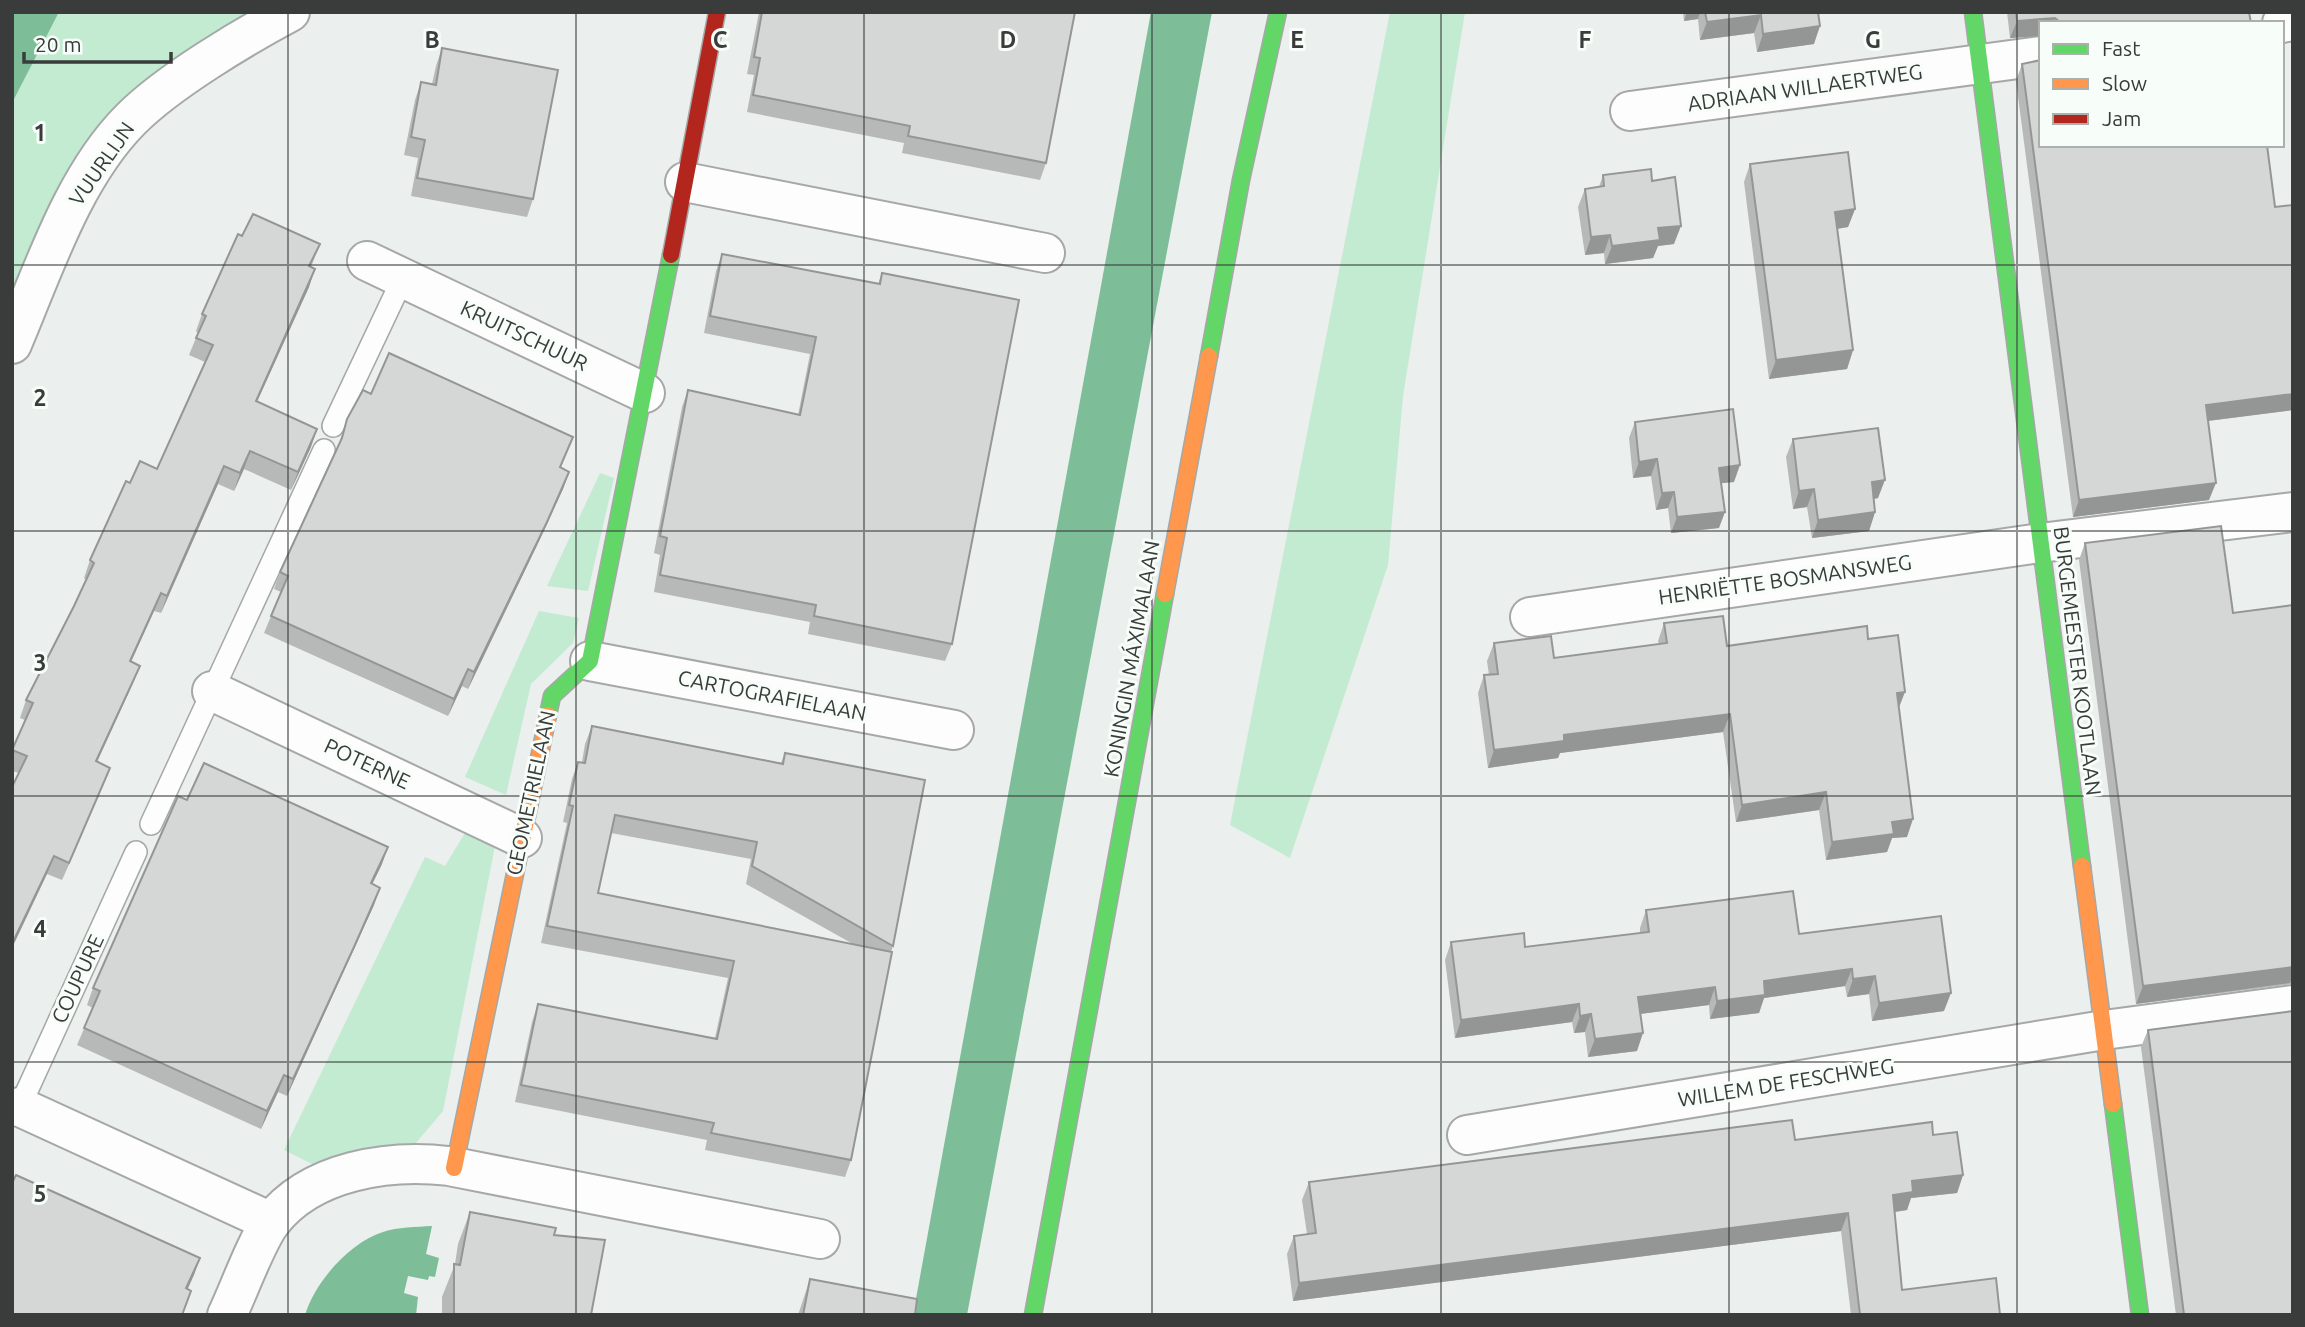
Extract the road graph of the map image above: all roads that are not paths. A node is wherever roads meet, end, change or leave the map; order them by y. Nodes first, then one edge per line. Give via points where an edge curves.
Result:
1 (290, 12) edge
2 (717, 12) edge
3 (1278, 12) edge
4 (1973, 12) edge
5 (2039, 56) edge
6 (1980, 65) junction
7 (1630, 111) dead end
8 (685, 182) junction
9 (1045, 253) dead end
10 (367, 261) dead end
11 (402, 278) junction
12 (12, 344) edge
13 (645, 393) junction
14 (333, 426) dead end
15 (324, 450) dead end
16 (2293, 512) edge
17 (2040, 543) junction
18 (1530, 617) dead end
19 (590, 661) junction
20 (212, 691) junction
21 (954, 730) dead end
22 (151, 824) dead end
23 (522, 838) junction
24 (135, 852) dead end
25 (2293, 1005) edge
26 (2104, 1030) junction
27 (16, 1115) edge
28 (1468, 1135) dead end
29 (454, 1168) junction
30 (271, 1222) junction
31 (820, 1239) dead end
32 (227, 1315) edge
33 (1033, 1315) edge
34 (2140, 1315) edge

1 - 12 street, VUURLIJN via 254,31 131,120 65,219
2 - 8 street
3 - 33 street, KONINGIN MÁXIMALAAN via 1241,180
4 - 6 street, BURGEMEESTER KOOTLAAN
5 - 6 street, ADRIAAN WILLAERTWEG
6 - 7 street, ADRIAAN WILLAERTWEG
6 - 17 street, BURGEMEESTER KOOTLAAN
8 - 9 street
8 - 13 street
10 - 11 street, KRUITSCHUUR
11 - 13 street, KRUITSCHUUR
11 - 14 lane
13 - 19 street
15 - 20 lane
16 - 17 street, HENRIËTTE BOSMANSWEG
17 - 18 street, HENRIËTTE BOSMANSWEG
17 - 26 street, BURGEMEESTER KOOTLAAN
19 - 21 street, CARTOGRAFIELAAN
19 - 23 street, GEOMETRIELAAN via 552,696
20 - 22 lane
20 - 23 street, POTERNE
23 - 29 street, GEOMETRIELAAN
24 - 27 lane, COUPURE
25 - 26 street, WILLEM DE FESCHWEG
26 - 28 street, WILLEM DE FESCHWEG
26 - 34 street, BURGEMEESTER KOOTLAAN
27 - 30 street, COUPURE
29 - 30 street via 391,1163 343,1175 303,1193
29 - 31 street
30 - 32 street

